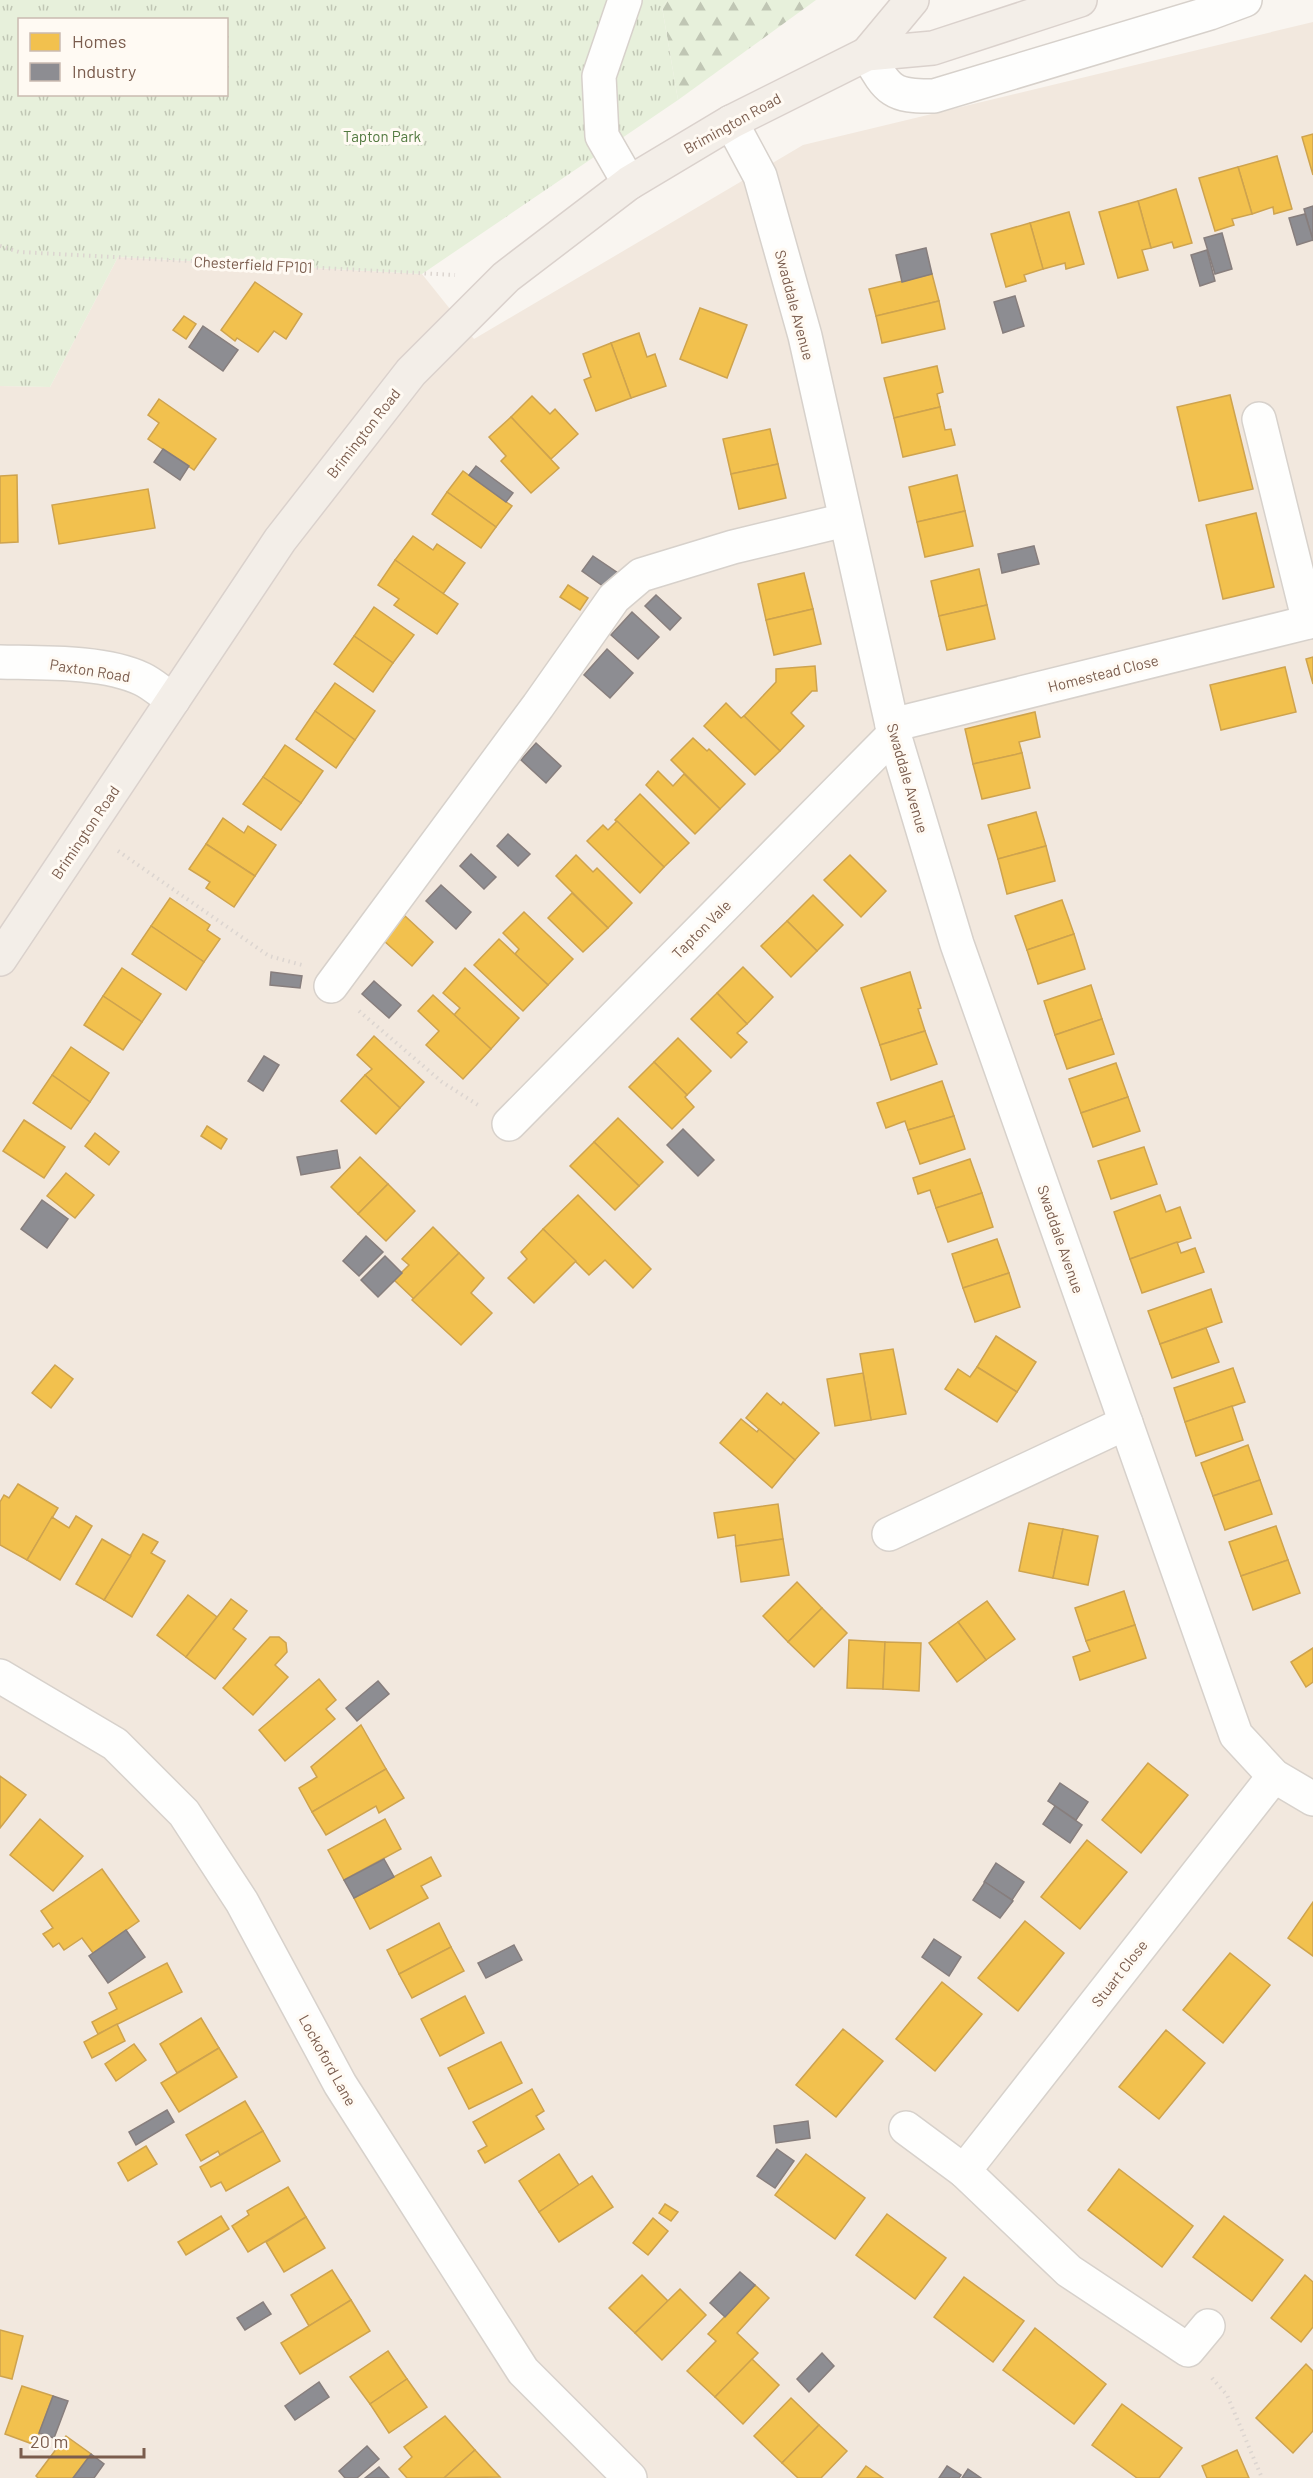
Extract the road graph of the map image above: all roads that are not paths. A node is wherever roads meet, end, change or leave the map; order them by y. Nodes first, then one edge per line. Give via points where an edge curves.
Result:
1 (625, 0) edge
2 (912, 0) edge
3 (1080, 0) edge
4 (1245, 0) edge
5 (867, 54) junction
6 (731, 122) junction
7 (629, 183) junction
8 (1259, 419) dead end
9 (846, 520) junction
10 (1311, 622) edge
11 (0, 662) edge
12 (173, 700) junction
13 (893, 730) junction
14 (0, 959) edge
15 (331, 986) road end
16 (509, 1124) road end
17 (1126, 1423) junction
18 (890, 1534) dead end
19 (0, 1676) edge
20 (1274, 1776) junction
21 (1313, 1799) edge
22 (906, 2128) dead end
23 (964, 2171) junction
24 (1198, 2338) road end
25 (630, 2478) edge

1 - 7 street via 600,76 602,136
2 - 5 main road, Brimington Road
3 - 5 main road, Brimington Road via 933,48
4 - 5 street via 934,96 908,96 885,86
5 - 6 main road, Brimington Road
6 - 7 main road, Brimington Road
6 - 9 street, Swaddale Avenue via 760,176 805,336
7 - 12 main road, Brimington Road via 506,277 411,372 280,540
8 - 10 street
9 - 13 street, Swaddale Avenue
9 - 15 street via 744,544 641,575 614,598
10 - 13 street, Homestead Close
11 - 12 street, Paxton Road via 69,664 118,672 143,679
12 - 14 main road, Brimington Road
13 - 16 street, Tapton Vale
13 - 17 street, Swaddale Avenue via 957,944
17 - 18 street
17 - 20 street, Swaddale Avenue via 1236,1735
19 - 25 street, Lockoford Lane via 115,1744 184,1813 242,1902 340,2084 523,2370
20 - 21 street, Swaddale Avenue
20 - 23 street, Stuart Close
22 - 23 street
23 - 24 street via 1069,2271

